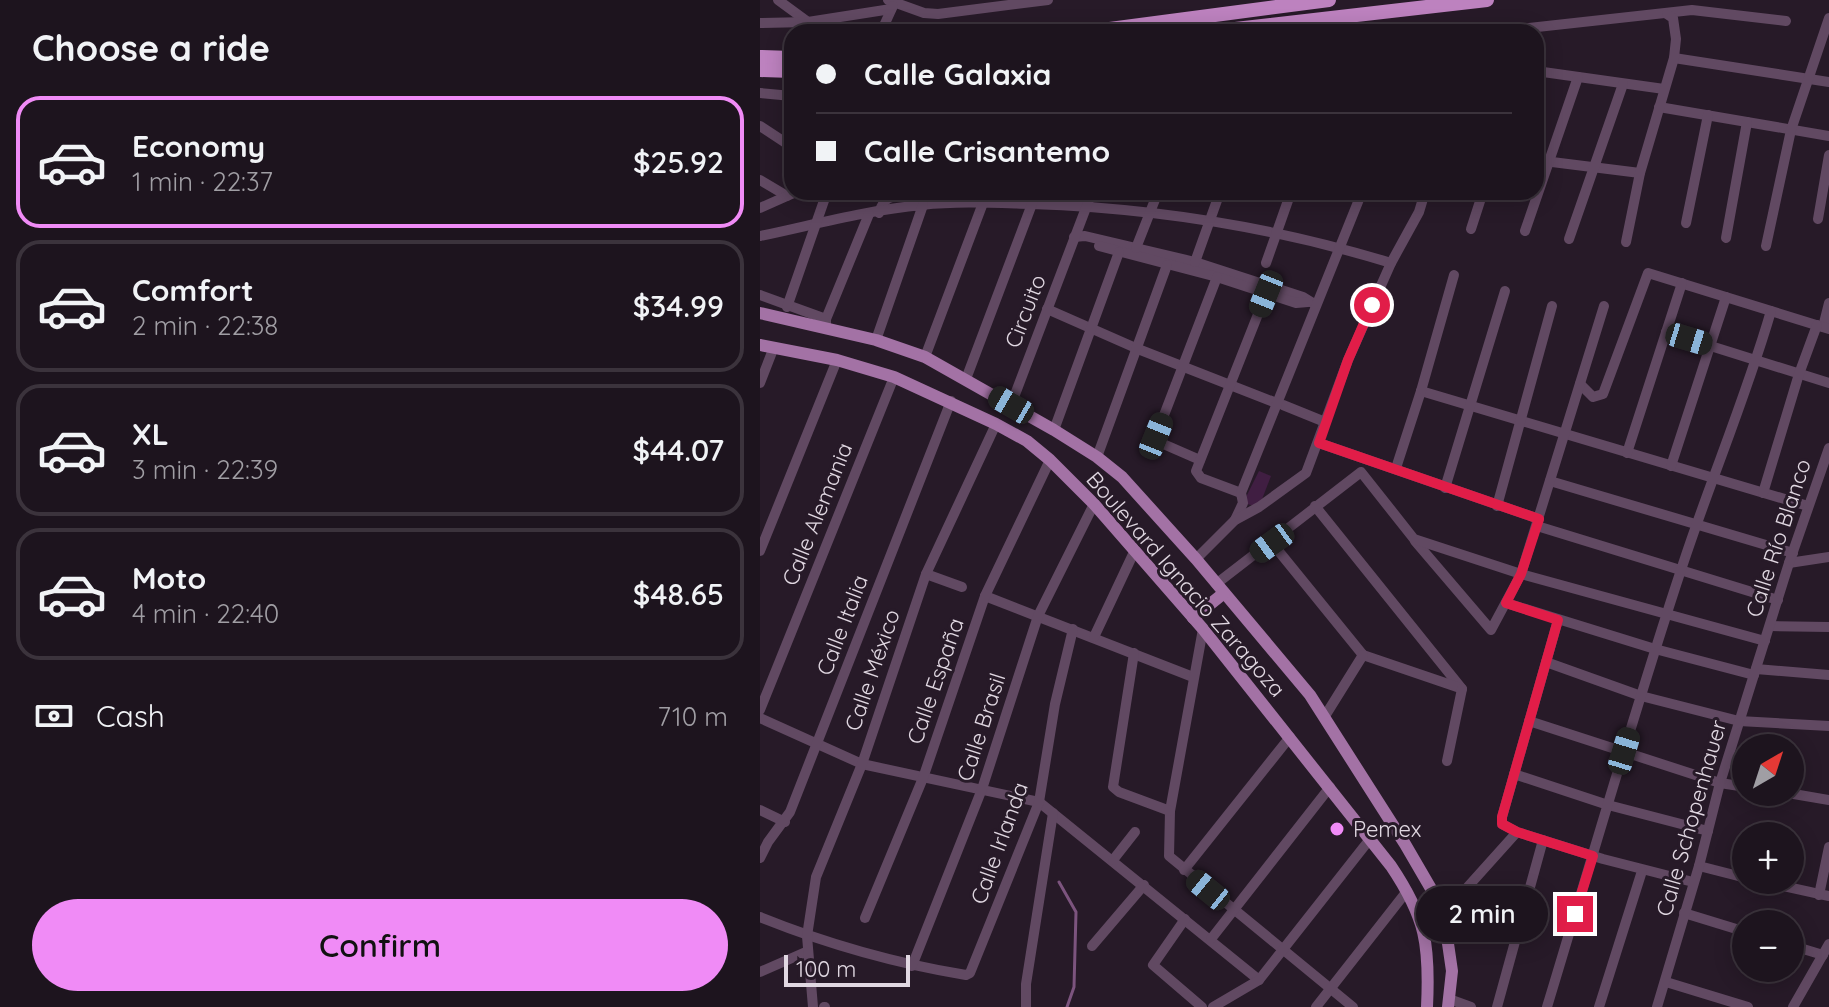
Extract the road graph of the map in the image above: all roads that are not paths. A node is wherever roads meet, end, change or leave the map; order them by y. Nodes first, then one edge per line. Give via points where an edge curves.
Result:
1 (778, 0) edge
2 (1048, 0) edge
3 (1329, 0) edge
4 (1487, 0) edge
5 (892, 3) edge
6 (1667, 14) junction
7 (1786, 21) dead end
8 (808, 22) junction
9 (1828, 22) edge
10 (760, 23) edge
11 (884, 24) edge
12 (1148, 24) edge
13 (1278, 24) edge
14 (1544, 27) edge
15 (760, 57) edge
16 (784, 58) edge
17 (1674, 58) junction
18 (760, 70) edge
19 (784, 71) edge
20 (1544, 72) edge
21 (1578, 77) junction
22 (1809, 78) junction
23 (1829, 82) edge
24 (1623, 84) junction
25 (1664, 89) junction
26 (760, 93) edge
27 (784, 96) edge
28 (1659, 107) junction
29 (1708, 115) junction
30 (1747, 122) junction
31 (760, 126) edge
32 (1791, 130) junction
33 (1829, 136) edge
34 (784, 142) edge
35 (1829, 155) edge
36 (1544, 161) edge
37 (1548, 162) junction
38 (1592, 167) junction
39 (1640, 173) junction
40 (1544, 174) edge
41 (760, 180) edge
42 (784, 190) edge
43 (784, 198) edge
44 (825, 200) edge
45 (953, 200) edge
46 (973, 200) edge
47 (1032, 200) edge
48 (1089, 200) edge
49 (1154, 200) edge
50 (1217, 200) edge
51 (1288, 200) edge
52 (1359, 200) edge
53 (1423, 200) edge
54 (1480, 200) edge
55 (1535, 200) edge
56 (983, 203) junction
57 (1032, 204) junction
58 (920, 205) junction
59 (1086, 206) junction
60 (760, 208) edge
61 (1149, 212) junction
62 (874, 214) junction
63 (1818, 219) dead end
64 (1208, 220) junction
65 (818, 223) junction
66 (1686, 223) dead end
67 (1471, 229) dead end
68 (1525, 231) dead end
69 (1274, 235) junction
70 (760, 236) edge
71 (1077, 236) junction
72 (1726, 238) dead end
73 (1569, 239) dead end
74 (1626, 242) dead end
75 (1766, 246) dead end
76 (1136, 248) junction
77 (1339, 248) junction
78 (1119, 252) junction
79 (1195, 262) junction
80 (1266, 263) dead end
81 (1391, 263) junction
82 (1167, 265) junction
83 (1454, 275) dead end
84 (1217, 277) junction
85 (1682, 283) junction
86 (1505, 291) dead end
87 (1266, 294) junction
88 (760, 295) edge
89 (1726, 297) junction
90 (1312, 303) junction
91 (1829, 303) edge
92 (1552, 306) dead end
93 (1604, 306) dead end
94 (787, 307) junction
95 (1047, 309) junction
96 (1771, 311) junction
97 (760, 313) edge
98 (826, 324) junction
99 (1823, 327) edge
100 (1093, 328) junction
101 (1666, 332) junction
102 (876, 340) junction
103 (760, 345) edge
104 (1711, 346) junction
105 (774, 347) junction
106 (1138, 349) junction
107 (925, 357) junction
108 (837, 360) junction
109 (1757, 360) junction
110 (1183, 367) junction
111 (1799, 374) junction
112 (894, 377) junction
113 (966, 379) junction
114 (760, 383) edge
115 (1829, 383) edge
116 (1580, 384) junction
117 (1229, 385) junction
118 (1421, 391) junction
119 (951, 401) junction
120 (1281, 404) junction
121 (1011, 405) junction
122 (1469, 406) junction
123 (1520, 421) junction
124 (1325, 422) junction
125 (996, 424) junction
126 (1054, 430) junction
127 (1565, 435) junction
128 (1319, 443) junction
129 (1829, 448) edge
130 (1627, 453) junction
131 (1097, 457) junction
132 (1050, 460) junction
133 (1200, 460) junction
134 (1671, 466) junction
135 (1396, 468) junction
136 (1713, 478) junction
137 (1550, 481) junction
138 (1445, 488) junction
139 (1241, 493) junction
140 (1763, 493) junction
141 (1094, 504) junction
142 (1315, 506) junction
143 (1497, 506) junction
144 (1808, 506) junction
145 (1235, 520) junction
146 (1538, 522) junction
147 (1696, 524) junction
148 (1414, 539) junction
149 (1272, 543) junction
150 (1135, 550) junction
151 (760, 551) edge
152 (1829, 557) edge
153 (1791, 558) junction
154 (1196, 559) junction
155 (1681, 569) junction
156 (926, 574) junction
157 (1521, 574) junction
158 (962, 587) dead end
159 (1220, 588) junction
160 (985, 596) junction
161 (1778, 600) junction
162 (1506, 603) junction
163 (1666, 613) junction
164 (1038, 616) junction
165 (1193, 618) junction
166 (1558, 620) junction
167 (1770, 626) junction
168 (1829, 627) edge
169 (1073, 629) junction
170 (1203, 629) junction
171 (1094, 637) junction
172 (1765, 641) junction
173 (1655, 649) junction
174 (1134, 653) junction
175 (1363, 655) junction
176 (1546, 662) junction
177 (1755, 672) junction
178 (1829, 675) edge
179 (1193, 677) junction
180 (1462, 689) junction
181 (1641, 696) junction
182 (760, 710) edge
183 (1325, 716) junction
184 (760, 718) edge
185 (1529, 721) junction
186 (1739, 721) junction
187 (1829, 726) edge
188 (1290, 737) junction
189 (816, 745) junction
190 (1624, 751) junction
191 (1447, 761) dead end
192 (862, 764) junction
193 (1514, 774) junction
194 (923, 778) junction
195 (1720, 783) junction
196 (1732, 785) edge
197 (1330, 787) junction
198 (982, 789) junction
199 (1804, 795) edge
200 (1826, 798) edge
201 (1039, 802) junction
202 (1608, 805) junction
203 (760, 810) edge
204 (1170, 811) junction
205 (1053, 813) junction
206 (785, 822) junction
207 (1708, 831) junction
208 (1135, 832) dead end
209 (1517, 832) junction
210 (1370, 839) junction
211 (1543, 840) junction
212 (1829, 847) edge
213 (1593, 856) junction
214 (760, 858) edge
215 (1113, 860) junction
216 (1699, 866) junction
217 (1184, 870) junction
218 (1642, 871) junction
219 (1732, 874) edge
220 (1693, 882) junction
221 (1144, 885) junction
222 (1407, 891) junction
223 (1804, 891) edge
224 (1824, 896) edge
225 (1455, 901) dead end
226 (1233, 910) junction
227 (1684, 913) junction
228 (760, 917) edge
229 (865, 918) dead end
230 (1185, 919) junction
231 (1732, 928) edge
232 (807, 936) junction
233 (1211, 939) junction
234 (1829, 944) edge
235 (1092, 946) dead end
236 (1804, 949) edge
237 (808, 951) junction
238 (1283, 951) junction
239 (1823, 955) junction
240 (912, 966) junction
241 (760, 972) edge
242 (1259, 980) junction
243 (1666, 982) junction
244 (1329, 988) junction
245 (1448, 1003) edge
246 (813, 1007) edge
247 (1026, 1007) edge
248 (1202, 1007) edge
249 (1213, 1007) edge
250 (1316, 1007) edge
251 (1353, 1007) edge
252 (1427, 1007) edge
253 (1471, 1007) edge
254 (1497, 1007) edge
255 (1547, 1007) edge
256 (1599, 1007) edge
257 (1657, 1007) edge
258 (1748, 1007) edge
259 (1793, 1007) edge

1 - 8 street
2 - 5 street via 938,14
3 - 12 highway
4 - 13 highway
5 - 8 street
5 - 11 street
6 - 7 street via 1692,10
6 - 14 street
6 - 17 street via 1673,18
8 - 10 street
9 - 22 street
15 - 16 highway
17 - 22 street
17 - 25 street
18 - 19 highway
20 - 21 street
21 - 24 street
21 - 37 street
22 - 23 street
22 - 32 street
24 - 25 street
24 - 38 street
25 - 28 street
26 - 27 street
28 - 29 street
28 - 39 street
29 - 30 street
29 - 66 street
30 - 32 street
30 - 72 street
31 - 34 street
32 - 33 street
32 - 75 street
35 - 63 street
36 - 37 street
37 - 38 street
37 - 40 street
38 - 39 street
38 - 73 street
39 - 74 street
41 - 42 street
43 - 60 street
44 - 65 street
45 - 58 street
46 - 56 street
47 - 57 street
48 - 59 street, Circuito
49 - 61 street
50 - 64 street
51 - 69 street
52 - 77 street
53 - 81 street
54 - 67 street
55 - 68 street
56 - 57 street
56 - 107 street
57 - 59 street
57 - 113 street
58 - 62 street
58 - 102 street
59 - 61 street
59 - 71 street, Circuito
61 - 64 street
61 - 76 street
62 - 65 street
62 - 98 street
64 - 69 street
64 - 79 street
65 - 70 street
65 - 94 street
69 - 77 street
69 - 80 street
71 - 76 street
71 - 78 street
71 - 95 street, Circuito
76 - 79 street
77 - 81 street
77 - 90 street
78 - 82 street
78 - 100 street
79 - 90 street
81 - 124 street
82 - 84 street
82 - 106 street
83 - 118 street
84 - 87 street
84 - 110 street
85 - 89 street
85 - 101 street
85 - 116 street via 1648,273 1603,394 1593,397
86 - 122 street
87 - 90 street
87 - 117 street
88 - 94 street
89 - 96 street
89 - 104 street
90 - 120 street
91 - 99 street
92 - 123 street
93 - 116 street
94 - 98 street
95 - 100 street
95 - 121 street, Circuito
96 - 99 street
96 - 109 street
97 - 98 main road, Boulevard Ignacio Zaragoza
98 - 102 main road, Boulevard Ignacio Zaragoza
99 - 111 street
100 - 106 street
100 - 126 street
101 - 104 street
101 - 130 street
102 - 107 main road, Boulevard Ignacio Zaragoza
103 - 105 main road, Boulevard Ignacio Zaragoza
104 - 109 street
104 - 134 street
105 - 108 main road, Boulevard Ignacio Zaragoza
105 - 114 street
106 - 110 street
106 - 131 street
107 - 113 main road, Boulevard Ignacio Zaragoza
108 - 112 main road, Boulevard Ignacio Zaragoza
108 - 151 street
109 - 111 street
109 - 136 street
110 - 117 street
110 - 133 street via 1156,440
111 - 115 street
111 - 140 street
112 - 119 main road, Boulevard Ignacio Zaragoza
112 - 182 street, Calle Alemania
113 - 121 main road, Boulevard Ignacio Zaragoza
116 - 127 street
117 - 120 street
117 - 133 street
118 - 122 street
118 - 135 street
119 - 125 main road, Boulevard Ignacio Zaragoza
119 - 189 street, Calle Italia
120 - 124 street
120 - 139 street
121 - 126 main road, Boulevard Ignacio Zaragoza
122 - 123 street
122 - 138 street
123 - 127 street
123 - 143 street
124 - 128 street
125 - 132 main road, Boulevard Ignacio Zaragoza
125 - 156 street, Calle México
126 - 131 main road, Boulevard Ignacio Zaragoza
127 - 130 street
127 - 137 street
128 - 135 street
128 - 145 street via 1301,477
129 - 144 street, Calle Río Blanco
130 - 134 street
131 - 154 main road, Boulevard Ignacio Zaragoza via 1122,477
132 - 141 main road, Boulevard Ignacio Zaragoza
132 - 160 street, Calle España
133 - 139 street via 1197,475
134 - 136 street
135 - 138 street
136 - 140 street
136 - 147 street
137 - 146 street
137 - 147 street
138 - 143 street
139 - 145 street via 1243,503
140 - 144 street
141 - 150 main road, Boulevard Ignacio Zaragoza
141 - 164 street, Calle Brasil
142 - 148 street via 1361,472
142 - 149 street
142 - 180 street
143 - 146 street
144 - 153 street, Calle Río Blanco
145 - 154 street
146 - 155 street
146 - 157 street
147 - 153 street
147 - 155 street
148 - 157 street
148 - 162 street via 1491,630
149 - 159 street
149 - 175 street
150 - 165 main road, Boulevard Ignacio Zaragoza
150 - 171 street
152 - 153 street
153 - 161 street, Calle Río Blanco
154 - 159 main road, Boulevard Ignacio Zaragoza
155 - 161 street
155 - 163 street
156 - 158 street
156 - 192 street, Calle México
157 - 162 street
157 - 163 street
159 - 165 main road
159 - 183 main road, Boulevard Ignacio Zaragoza
160 - 164 street
160 - 194 street, Calle España
161 - 167 street, Calle Río Blanco
162 - 166 street
163 - 172 street
163 - 173 street
164 - 169 street
164 - 198 street, Calle Brasil
165 - 170 main road, Boulevard Ignacio Zaragoza
166 - 173 street
166 - 176 street
167 - 168 street
167 - 172 street, Calle Río Blanco
169 - 171 street
169 - 201 street, Calle Irlanda
170 - 179 street
170 - 188 main road, Boulevard Ignacio Zaragoza
171 - 174 street
172 - 177 street, Calle Schopenhauer
173 - 177 street
173 - 181 street
174 - 179 street
174 - 204 street via 1113,787
175 - 180 street
175 - 183 street
176 - 181 street
176 - 185 street
177 - 178 street
177 - 186 street, Calle Schopenhauer
179 - 204 street
180 - 191 street
181 - 186 street
181 - 190 street
183 - 245 main road, Boulevard Ignacio Zaragoza via 1437,899 1450,947
184 - 189 street
185 - 190 street
185 - 193 street
186 - 187 street
186 - 195 street, Calle Schopenhauer
188 - 197 main road, Boulevard Ignacio Zaragoza
188 - 217 street
189 - 192 street
189 - 206 street, Calle Italia
190 - 195 street
190 - 202 street
192 - 194 street
192 - 232 street, Calle México via 816,877
193 - 202 street
193 - 209 street via 1502,824
194 - 198 street
194 - 229 street, Calle España
195 - 196 street
195 - 207 street, Calle Schopenhauer
197 - 210 main road, Boulevard Ignacio Zaragoza
197 - 226 street
198 - 201 street
198 - 240 street, Calle Brasil
199 - 200 street
201 - 205 street
201 - 240 street, Calle Irlanda via 970,973
202 - 207 street
202 - 213 street
203 - 206 street
204 - 217 street via 1169,856
205 - 215 street
205 - 247 street
206 - 214 street, Calle Italia
207 - 216 street, Calle Schopenhauer
208 - 215 street
209 - 211 street
209 - 225 street
210 - 222 main road, Boulevard Ignacio Zaragoza
210 - 238 street
211 - 213 street
211 - 254 street
212 - 224 street
213 - 218 street
213 - 255 street
215 - 221 street
216 - 219 street
216 - 220 street, Calle Schopenhauer
217 - 226 street
218 - 220 street
218 - 256 street
220 - 227 street, Calle Schopenhauer
221 - 230 street
221 - 235 street
222 - 244 street
222 - 252 main road, Boulevard Ignacio Zaragoza via 1428,948
223 - 224 street
226 - 233 street
226 - 238 street
227 - 231 street
227 - 243 street, Calle Schopenhauer
228 - 232 street
230 - 233 street
230 - 248 street via 1153,965
232 - 237 street, Calle México
232 - 240 street
233 - 242 street
234 - 239 street
236 - 239 street
237 - 241 street
237 - 246 street, Calle México
238 - 242 street
238 - 244 street
239 - 259 street
242 - 249 street
243 - 257 street, Calle Schopenhauer
243 - 258 street
244 - 250 street
244 - 251 street
245 - 253 street

